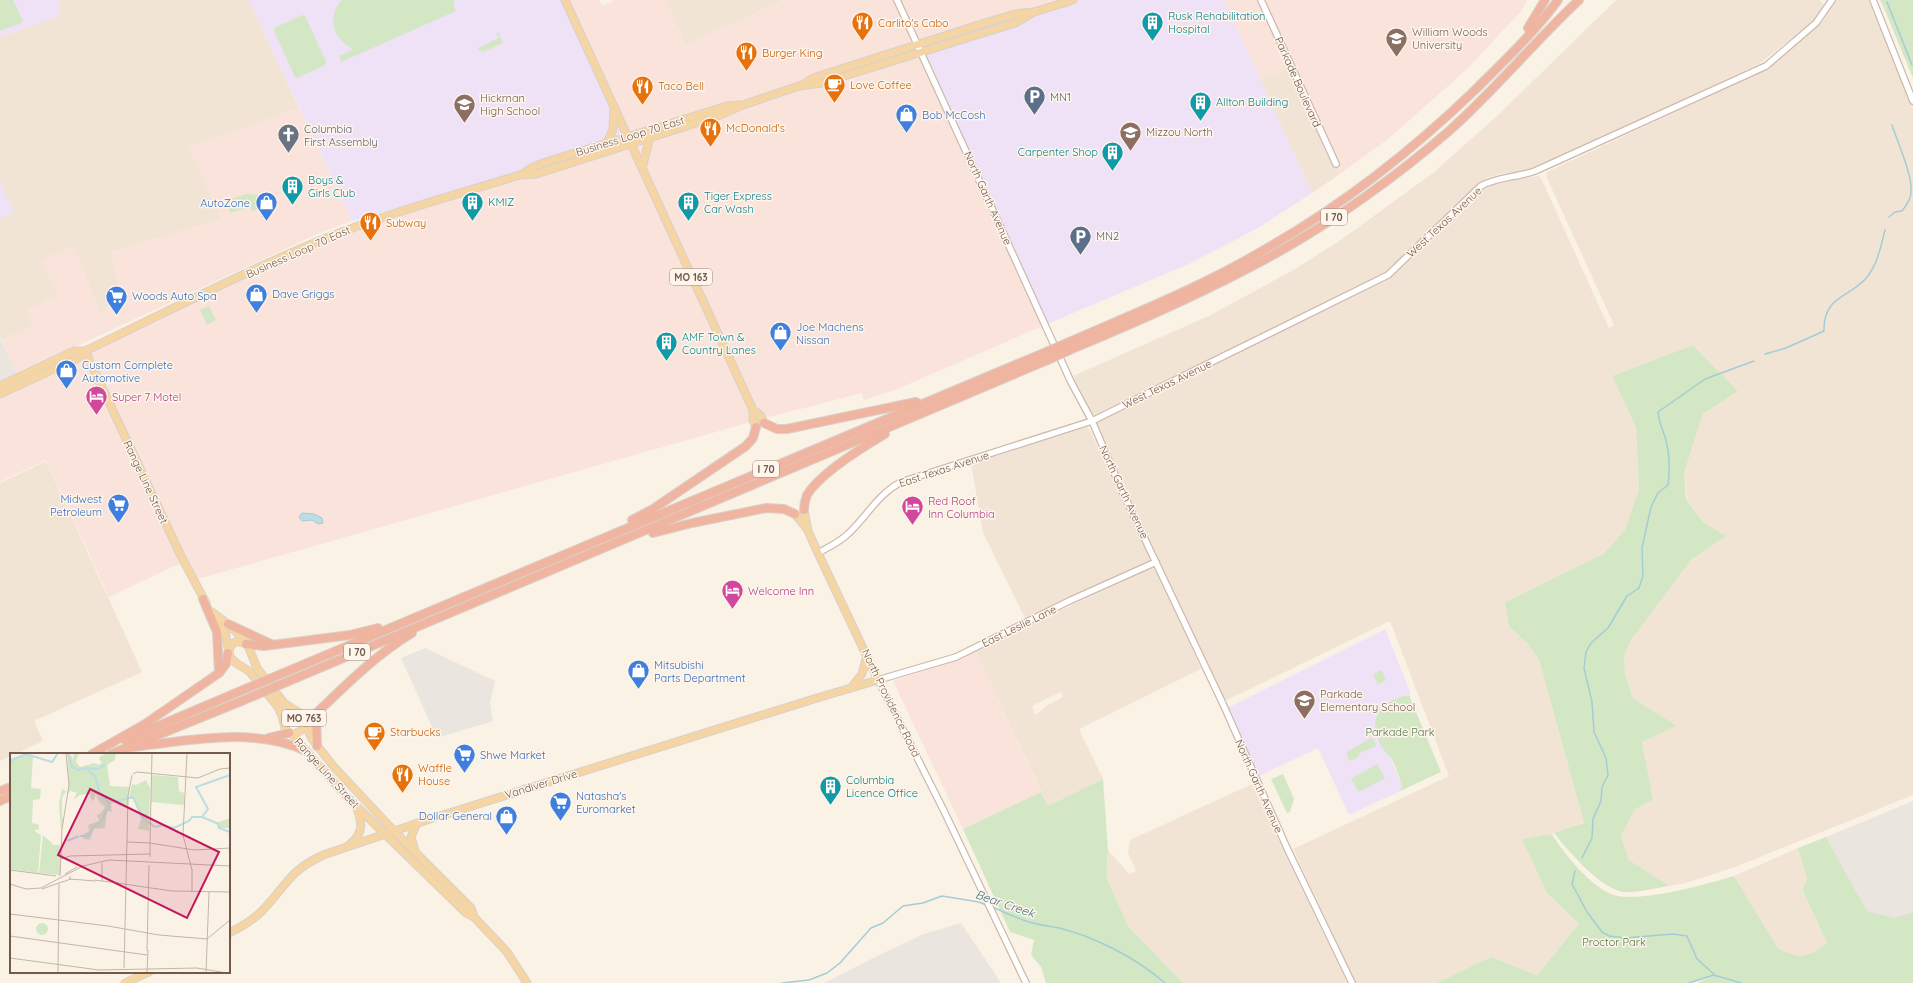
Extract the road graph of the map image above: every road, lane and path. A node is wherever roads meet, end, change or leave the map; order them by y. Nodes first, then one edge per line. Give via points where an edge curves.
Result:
1 (565, 0) edge
2 (897, 0) edge
3 (1073, 0) edge
4 (1261, 0) edge
5 (1545, 0) edge
6 (1558, 0) edge
7 (1570, 0) edge
8 (1579, 0) edge
9 (1832, 0) edge
10 (1873, 0) edge
11 (1034, 12) junction
12 (1553, 24) junction
13 (918, 45) junction
14 (922, 52) junction
15 (1509, 56) junction
16 (802, 86) junction
17 (1913, 101) edge
18 (743, 105) junction
19 (614, 109) junction
20 (650, 138) junction
21 (629, 140) junction
22 (607, 143) junction
23 (1336, 164) dead end
24 (642, 169) junction
25 (520, 175) junction
26 (1071, 346) junction
27 (85, 351) junction
28 (1048, 355) junction
29 (0, 386) edge
30 (0, 394) edge
31 (934, 398) junction
32 (753, 410) junction
33 (922, 414) junction
34 (1092, 421) junction
35 (764, 423) joint
36 (756, 427) joint
37 (804, 510) joint
38 (795, 514) joint
39 (808, 531) junction
40 (598, 539) junction
41 (627, 539) junction
42 (818, 553) junction
43 (1156, 562) junction
44 (203, 599) junction
45 (210, 611) junction
46 (405, 620) junction
47 (433, 620) junction
48 (228, 624) junction
49 (246, 644) junction
50 (272, 645) junction
51 (228, 653) junction
52 (867, 656) junction
53 (219, 674) junction
54 (878, 680) junction
55 (851, 688) junction
56 (316, 714) junction
57 (306, 723) junction
58 (291, 734) junction
59 (266, 739) junction
60 (317, 746) junction
61 (127, 748) junction
62 (306, 752) junction
63 (94, 753) edge
64 (94, 753) edge
65 (114, 753) edge
66 (10, 787) edge
67 (0, 791) edge
68 (10, 796) edge
69 (0, 801) edge
70 (355, 805) junction
71 (417, 823) junction
72 (394, 831) junction
73 (385, 834) junction
74 (346, 847) junction
75 (416, 853) junction
76 (474, 917) junction
77 (230, 932) edge
78 (146, 973) edge
79 (125, 983) edge
80 (527, 983) edge
81 (1026, 983) edge
82 (1352, 983) edge

1 - 19 main road, MO 163
2 - 13 street, North Garth Avenue
3 - 11 main road
4 - 23 street, Parkade Boulevard
5 - 15 highway
6 - 15 highway, I 70
7 - 12 highway, I 70
8 - 12 highway
9 - 34 street, West Texas Avenue via 1816,23 1766,66 1535,171 1492,180 1470,196 1388,275
10 - 17 street
11 - 13 main road, Business Loop 70 East via 1015,14
11 - 14 main road, Business Loop 70 East via 1015,23
12 - 26 highway, I 70 via 1515,66 1449,131 1372,191 1274,255 1227,280 1146,318
13 - 14 street, North Garth Avenue
13 - 16 main road, Business Loop 70 East via 813,78
14 - 16 main road, Business Loop 70 East via 822,83
14 - 34 street, North Garth Avenue via 1071,382
15 - 26 highway, I 70 via 1446,118 1392,163 1328,210 1269,248
16 - 18 main road, Business Loop 70 East
18 - 20 main road, Business Loop 70 East via 718,116
18 - 21 main road, Business Loop 70 East via 727,106
19 - 21 main road, MO 163
19 - 22 main road via 613,129
20 - 21 main road, Business Loop 70 East
20 - 24 main road
21 - 22 main road, Business Loop 70 East
21 - 24 main road, MO 163
21 - 25 main road, Business Loop 70 East via 536,174
22 - 25 main road, Business Loop 70 East via 546,162
24 - 32 main road, MO 163
25 - 27 main road, Business Loop 70 East via 326,238
26 - 28 highway, I 70, bridge
27 - 29 main road, Business Loop 70 East via 74,351
27 - 30 main road, Business Loop 70 East via 78,358
27 - 44 main road, Range Line Street / MO 763 via 180,556
28 - 31 highway, I 70
28 - 33 highway, I 70
31 - 35 highway via 787,429 777,429
31 - 40 highway, I 70
32 - 35 main road, MO 163 via 760,415
32 - 36 main road, MO 163
33 - 37 highway via 842,462 813,487 807,496
33 - 41 highway, I 70
34 - 42 street, East Texas Avenue via 901,482 880,496 839,542
34 - 43 street, North Garth Avenue
36 - 40 highway via 753,438 746,446 653,509
37 - 39 main road, North Providence Road
38 - 39 main road, North Providence Road
38 - 41 highway via 766,508
39 - 42 main road, North Providence Road
40 - 46 highway, I 70
41 - 47 highway, I 70
42 - 52 main road, North Providence Road
43 - 54 street, East Leslie Lane via 1069,601 956,657
43 - 82 street, North Garth Avenue
44 - 45 main road, Range Line Street / MO 763
44 - 53 highway via 217,632
45 - 48 main road, Range Line Street / MO 763
45 - 51 main road, Range Line Street / MO 763 via 225,632
46 - 50 highway via 350,635
46 - 63 highway, I 70, bridge
47 - 56 highway via 393,645
47 - 61 highway, I 70, bridge
48 - 49 main road, Range Line Street / MO 763
48 - 50 highway
49 - 50 highway
49 - 51 main road via 241,641 234,642 230,645
49 - 57 main road, Range Line Street / MO 763 via 257,668 284,703 301,714
51 - 53 highway via 226,664
51 - 58 main road, Range Line Street / MO 763 via 232,660 249,672 278,707 285,728
52 - 54 main road, North Providence Road
52 - 55 main road via 864,670
53 - 64 highway via 145,724
54 - 55 main road, Vandiver Drive
54 - 81 street, North Providence Road
55 - 71 main road, Vandiver Drive
56 - 57 highway
56 - 60 highway
57 - 58 main road via 303,729
57 - 60 main road, Range Line Street / MO 763
58 - 59 highway
58 - 62 main road, Range Line Street / MO 763
59 - 61 highway via 221,739
59 - 62 highway via 291,744
60 - 72 main road, Range Line Street / MO 763
61 - 65 highway, I 70
62 - 70 main road, Range Line Street / MO 763
66 - 67 highway
68 - 69 highway
70 - 73 main road, Range Line Street / MO 763
70 - 74 main road via 362,824 361,832
71 - 72 main road, Vandiver Drive
71 - 75 main road via 411,837
72 - 73 main road, Vandiver Drive
72 - 75 main road, Range Line Street / MO 763
73 - 74 main road, Vandiver Drive
73 - 76 main road, Range Line Street / MO 763 via 466,913
74 - 77 main road, Vandiver Drive via 306,864 290,876 262,911
75 - 76 main road, Range Line Street / MO 763 via 471,908
76 - 80 main road, Range Line Street / MO 763 via 508,952
78 - 79 main road

